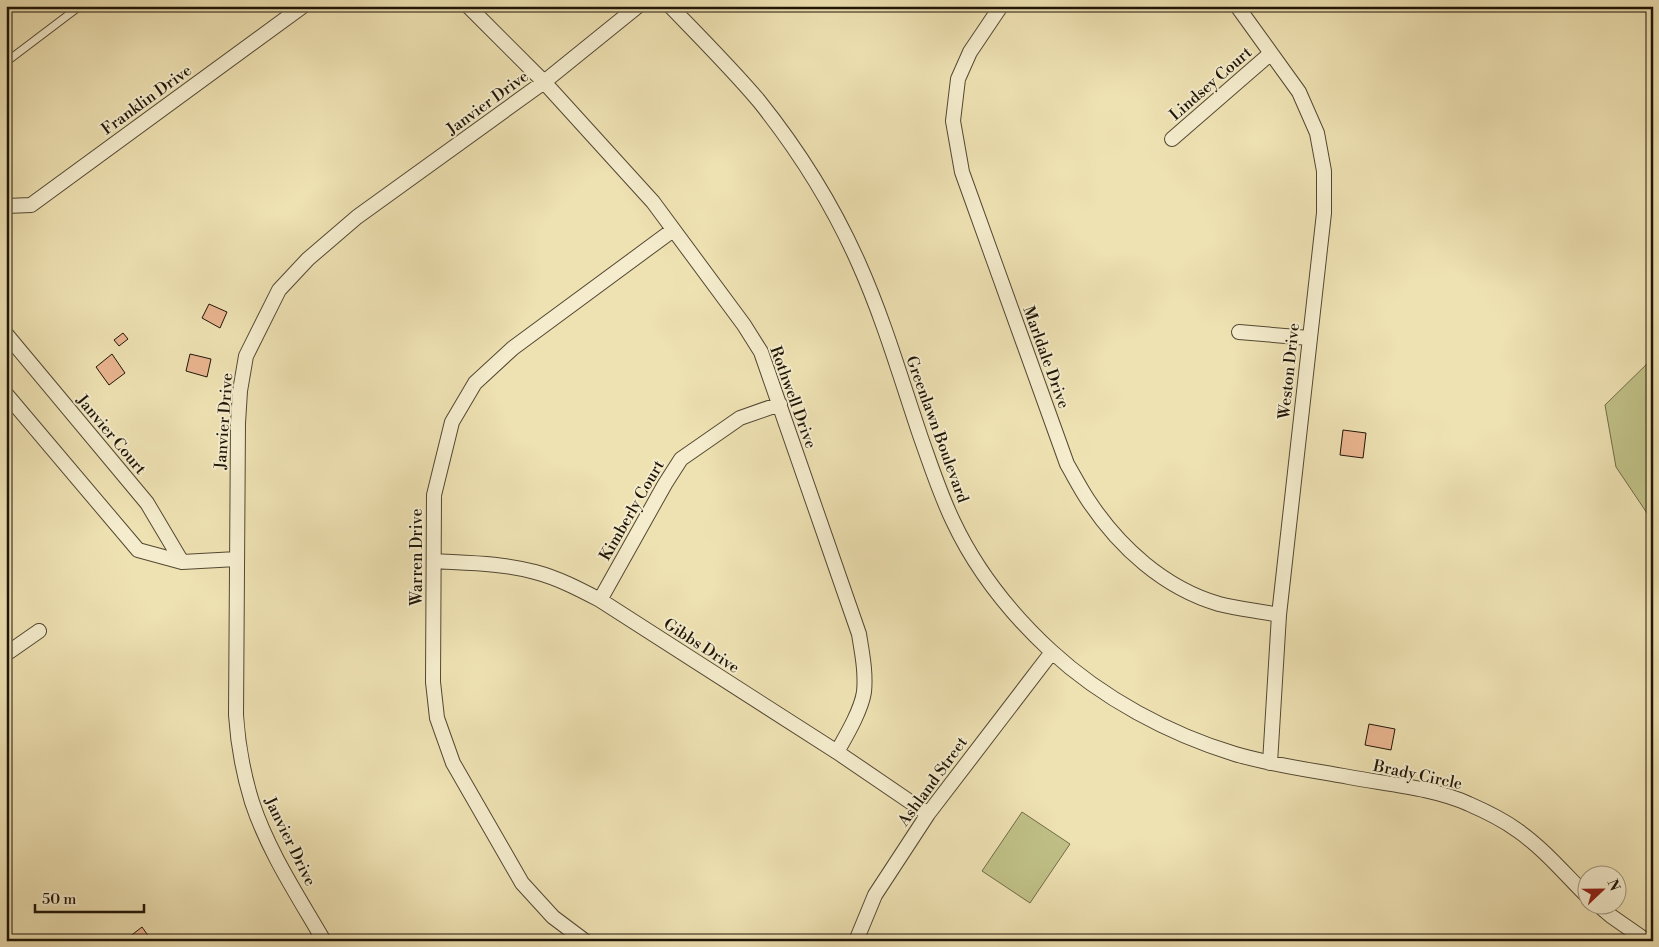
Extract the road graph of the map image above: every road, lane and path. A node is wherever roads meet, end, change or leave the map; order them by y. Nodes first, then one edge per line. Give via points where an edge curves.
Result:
1 (80, 6) edge
2 (303, 6) edge
3 (468, 6) edge
4 (638, 6) edge
5 (670, 6) edge
6 (1001, 6) edge
7 (1237, 6) edge
8 (70, 9) edge
9 (1271, 54) junction
10 (6, 62) edge
11 (544, 82) junction
12 (1172, 139) dead end
13 (6, 206) edge
14 (673, 230) junction
15 (1239, 332) dead end
16 (6, 334) edge
17 (1309, 338) junction
18 (6, 394) edge
19 (780, 404) junction
20 (237, 559) junction
21 (434, 561) junction
22 (182, 562) junction
23 (600, 600) junction
24 (1279, 615) junction
25 (39, 631) dead end
26 (1052, 652) junction
27 (6, 654) edge
28 (837, 752) junction
29 (1270, 763) junction
30 (928, 814) junction
31 (1576, 885) edge
32 (1609, 914) edge
33 (324, 941) edge
34 (585, 941) edge
35 (856, 941) edge
36 (1647, 941) edge

1 - 8 lane
2 - 13 street, Franklin Drive via 30,206
3 - 11 street
4 - 11 street, Janvier Drive
5 - 26 street, Greenlawn Boulevard via 757,98 823,192 873,296 953,522 991,585
6 - 24 street, Marldale Drive via 970,52 958,79 953,121 962,172 1067,464 1088,501 1146,566 1181,589 1220,604
7 - 9 street, Weston Drive
8 - 10 lane
9 - 12 street, Lindsey Court
9 - 17 street, Weston Drive via 1299,92 1317,133 1324,171 1324,213
11 - 14 street, Rothwell Drive via 653,202
11 - 20 street, Janvier Drive via 357,217 308,258 279,290 246,356 240,391
14 - 19 street, Rothwell Drive via 762,352
14 - 21 street, Warren Drive via 513,348 475,383 452,422 434,495
15 - 17 street
16 - 22 street, Janvier Court via 147,504
17 - 24 street, Weston Drive
18 - 22 street via 138,550
19 - 23 street, Kimberly Court via 740,418 681,460
19 - 28 street, Rothwell Drive via 859,634 864,663 864,694
20 - 22 street
20 - 33 street, Janvier Drive via 236,715 244,776 252,803 277,859
21 - 23 street, Gibbs Drive via 497,565 535,572 565,582
21 - 34 street, Warren Drive via 432,682 438,718 453,763 522,883 553,917
23 - 28 street, Gibbs Drive
24 - 29 street, Weston Drive
25 - 27 street
26 - 29 street, Greenlawn Boulevard via 1098,688 1142,714 1205,744
26 - 30 street, Ashland Street
28 - 30 street, Gibbs Drive
29 - 31 street, Brady Circle via 1432,792 1464,801 1517,830
30 - 35 street, Ashland Street via 875,895
32 - 36 street

